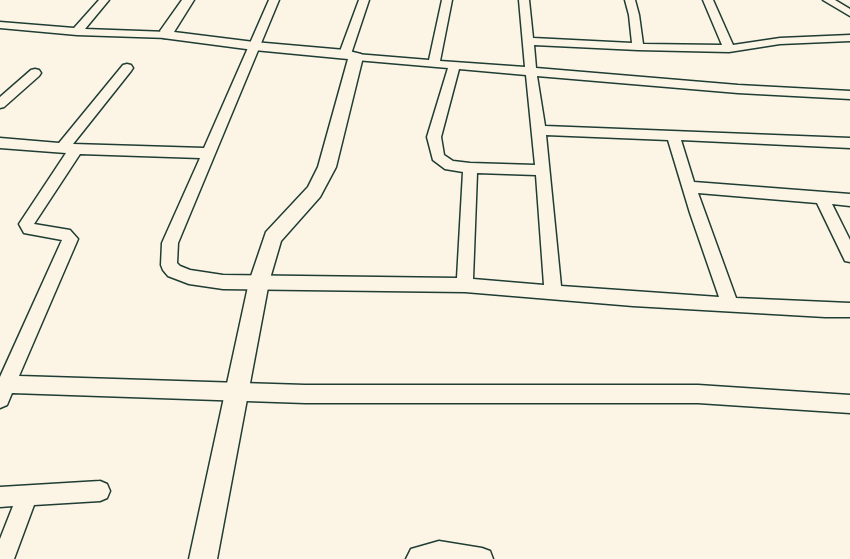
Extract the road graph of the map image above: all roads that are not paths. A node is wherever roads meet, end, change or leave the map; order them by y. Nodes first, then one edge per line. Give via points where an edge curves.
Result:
1 (104, 0) edge
2 (188, 0) edge
3 (274, 0) edge
4 (364, 0) edge
5 (447, 0) edge
6 (524, 0) edge
7 (630, 0) edge
8 (708, 0) edge
9 (828, 0) edge
10 (850, 13) edge
11 (0, 25) edge
12 (77, 32) junction
13 (168, 35) junction
14 (850, 38) edge
15 (527, 41) junction
16 (254, 46) junction
17 (638, 47) junction
18 (729, 49) junction
19 (350, 55) junction
20 (434, 64) junction
21 (454, 66) junction
22 (126, 68) dead end
23 (531, 72) junction
24 (35, 73) dead end
25 (850, 95) edge
26 (0, 104) edge
27 (539, 130) junction
28 (673, 136) junction
29 (0, 143) edge
30 (850, 143) edge
31 (69, 148) junction
32 (209, 153) junction
33 (470, 168) junction
34 (543, 170) junction
35 (689, 187) junction
36 (822, 198) junction
37 (850, 200) edge
38 (850, 256) edge
39 (259, 282) junction
40 (465, 285) junction
41 (553, 292) junction
42 (730, 304) junction
43 (850, 310) edge
44 (4, 392) edge
45 (237, 392) junction
46 (850, 404) edge
47 (100, 491) dead end
48 (28, 495) junction
49 (0, 497) edge
50 (3, 559) edge
51 (204, 559) edge
52 (417, 559) edge
53 (482, 559) edge

1 - 12 street
2 - 13 street via 167,31
3 - 16 street
4 - 19 street
5 - 20 street
6 - 15 street
7 - 17 street
8 - 18 street
9 - 10 street
11 - 12 street
12 - 13 street
13 - 16 street
14 - 18 street via 780,41
15 - 17 street
15 - 23 street
16 - 19 street
16 - 32 street
17 - 18 street
19 - 20 street
19 - 39 street via 327,166 314,192 273,237
20 - 21 street
21 - 23 street
21 - 33 street via 434,137 438,157 450,165
22 - 31 street
23 - 25 street via 738,89
23 - 27 street
24 - 26 street
27 - 28 street
27 - 34 street
28 - 30 street
28 - 35 street
29 - 31 street
31 - 32 street
31 - 44 street via 26,224 29,229 65,234 70,239
32 - 39 street via 170,242 169,265 174,271 189,276 224,282
33 - 34 street
33 - 40 street
34 - 41 street
35 - 36 street
35 - 42 street
36 - 37 street
36 - 38 street
39 - 40 street
39 - 45 street
40 - 41 street
41 - 42 street
42 - 43 street
44 - 45 street
45 - 46 street via 400,395 698,394
45 - 51 street
47 - 48 street
48 - 49 street
48 - 50 street
52 - 53 street via 439,552

